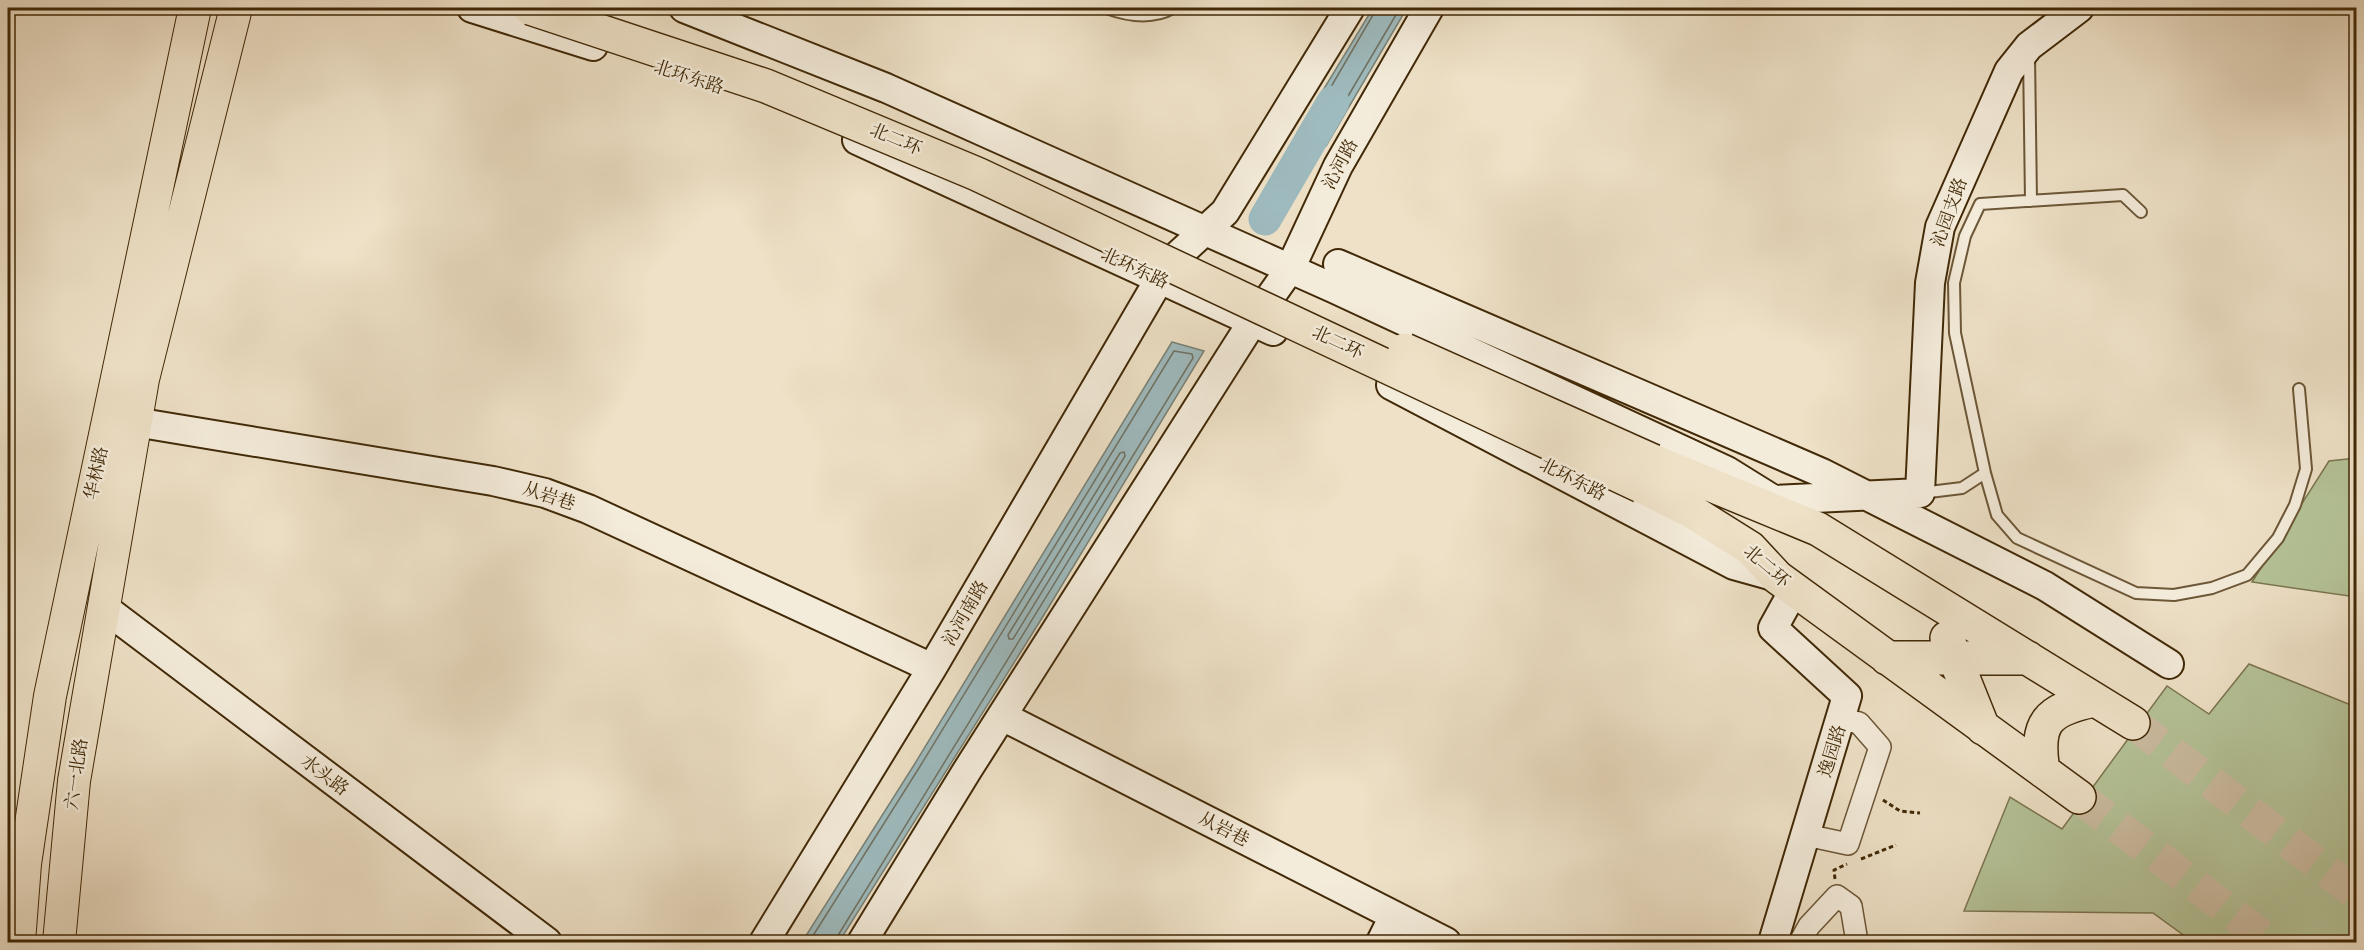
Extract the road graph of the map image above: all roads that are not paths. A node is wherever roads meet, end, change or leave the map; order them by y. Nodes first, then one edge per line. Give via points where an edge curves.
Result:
1 (195, 8) edge
2 (236, 8) edge
3 (472, 8) edge
4 (530, 8) edge
5 (604, 8) edge
6 (684, 8) edge
7 (1106, 8) edge
8 (1173, 8) edge
9 (1350, 8) edge
10 (1429, 8) edge
11 (2058, 12) edge
12 (2029, 46) junction
13 (2031, 201) junction
14 (2141, 212) dead end
15 (1205, 233) junction
16 (1338, 264) dead end
17 (1290, 269) junction
18 (1160, 280) junction
19 (1253, 321) junction
20 (1508, 338) junction
21 (1496, 363) junction
22 (2299, 389) dead end
23 (135, 422) junction
24 (1743, 441) junction
25 (1727, 471) junction
26 (1647, 473) junction
27 (1985, 473) junction
28 (1920, 493) junction
29 (1868, 495) junction
30 (1774, 500) junction
31 (1818, 529) junction
32 (1786, 584) junction
33 (1930, 598) junction
34 (103, 607) junction
35 (1887, 658) junction
36 (1955, 658) junction
37 (2028, 658) junction
38 (2169, 664) dead end
39 (932, 668) junction
40 (2094, 700) junction
41 (1002, 716) junction
42 (1842, 719) junction
43 (2133, 723) tunnel mouth
44 (1983, 728) junction
45 (2043, 771) junction
46 (2079, 797) tunnel mouth
47 (1806, 835) junction
48 (1394, 916) junction
49 (19, 942) edge
50 (59, 942) edge
51 (547, 942) edge
52 (764, 942) edge
53 (862, 942) edge
54 (1381, 942) edge
55 (1446, 942) edge
56 (1773, 942) edge
57 (1800, 942) edge
58 (1857, 942) edge

1 - 49 main road, 华林路 via 50,696 24,864
2 - 23 main road, 华林路
3 - 18 main road, 北环东路 via 703,81 805,118
4 - 26 highway, 北二环, bridge via 766,86 977,174
5 - 26 highway, 北二环, bridge via 773,66 962,146 1286,296
6 - 15 main road via 886,88
7 - 8 lane via 1131,15
9 - 15 main road via 1225,212
10 - 17 main road, 沁河路 via 1338,166
11 - 12 main road, 沁园支路
12 - 13 lane
12 - 28 main road, 沁园支路 via 2010,71 1945,212 1938,236 1930,283
13 - 14 lane via 2123,195
13 - 27 lane via 1980,204 1965,236 1954,283 1955,333
15 - 17 main road
15 - 18 main road via 1175,258
16 - 20 main road
17 - 19 main road, 沁河路
17 - 21 main road
18 - 19 main road, 北环东路
18 - 39 main road, 沁河南路
19 - 32 main road, 北环东路 via 1377,378 1734,565
19 - 41 main road
20 - 21 main road
20 - 24 main road
21 - 25 main road
22 - 27 lane via 2306,469 2295,505 2278,538 2247,575 2212,588 2174,594 2136,593 2017,538 1997,515
23 - 34 main road, 华林路
23 - 39 main road, 从岩巷 via 501,482 545,493 588,509
24 - 25 main road
24 - 29 main road
25 - 30 main road
26 - 31 highway, 北二环
26 - 32 highway, 北二环 via 1691,511 1750,548
27 - 28 lane via 1962,488
28 - 29 main road
29 - 30 main road
29 - 38 main road via 2044,586
30 - 31 main road
31 - 33 highway, 北二环
32 - 35 highway, 北二环
32 - 42 main road, 逸园路 via 1773,628 1847,696
33 - 36 highway
33 - 37 highway, 北二环
34 - 50 main road, 六一北路 via 74,781
34 - 51 main road, 水头路
35 - 36 highway
35 - 44 highway, 北二环
36 - 37 highway
36 - 44 highway
37 - 40 highway, 北二环
39 - 52 main road, 沁河南路
40 - 43 highway, 北二环
40 - 45 highway via 2052,714 2042,728 2039,746
41 - 48 main road, 从岩巷
41 - 53 main road
42 - 47 main road, 逸园路
42 - 47 street via 1859,723 1880,747 1848,844
44 - 45 highway, 北二环
45 - 46 highway, 北二环
47 - 56 main road, 逸园路
48 - 54 main road
48 - 55 main road, 从岩巷
57 - 58 street via 1809,926 1837,896 1851,906

